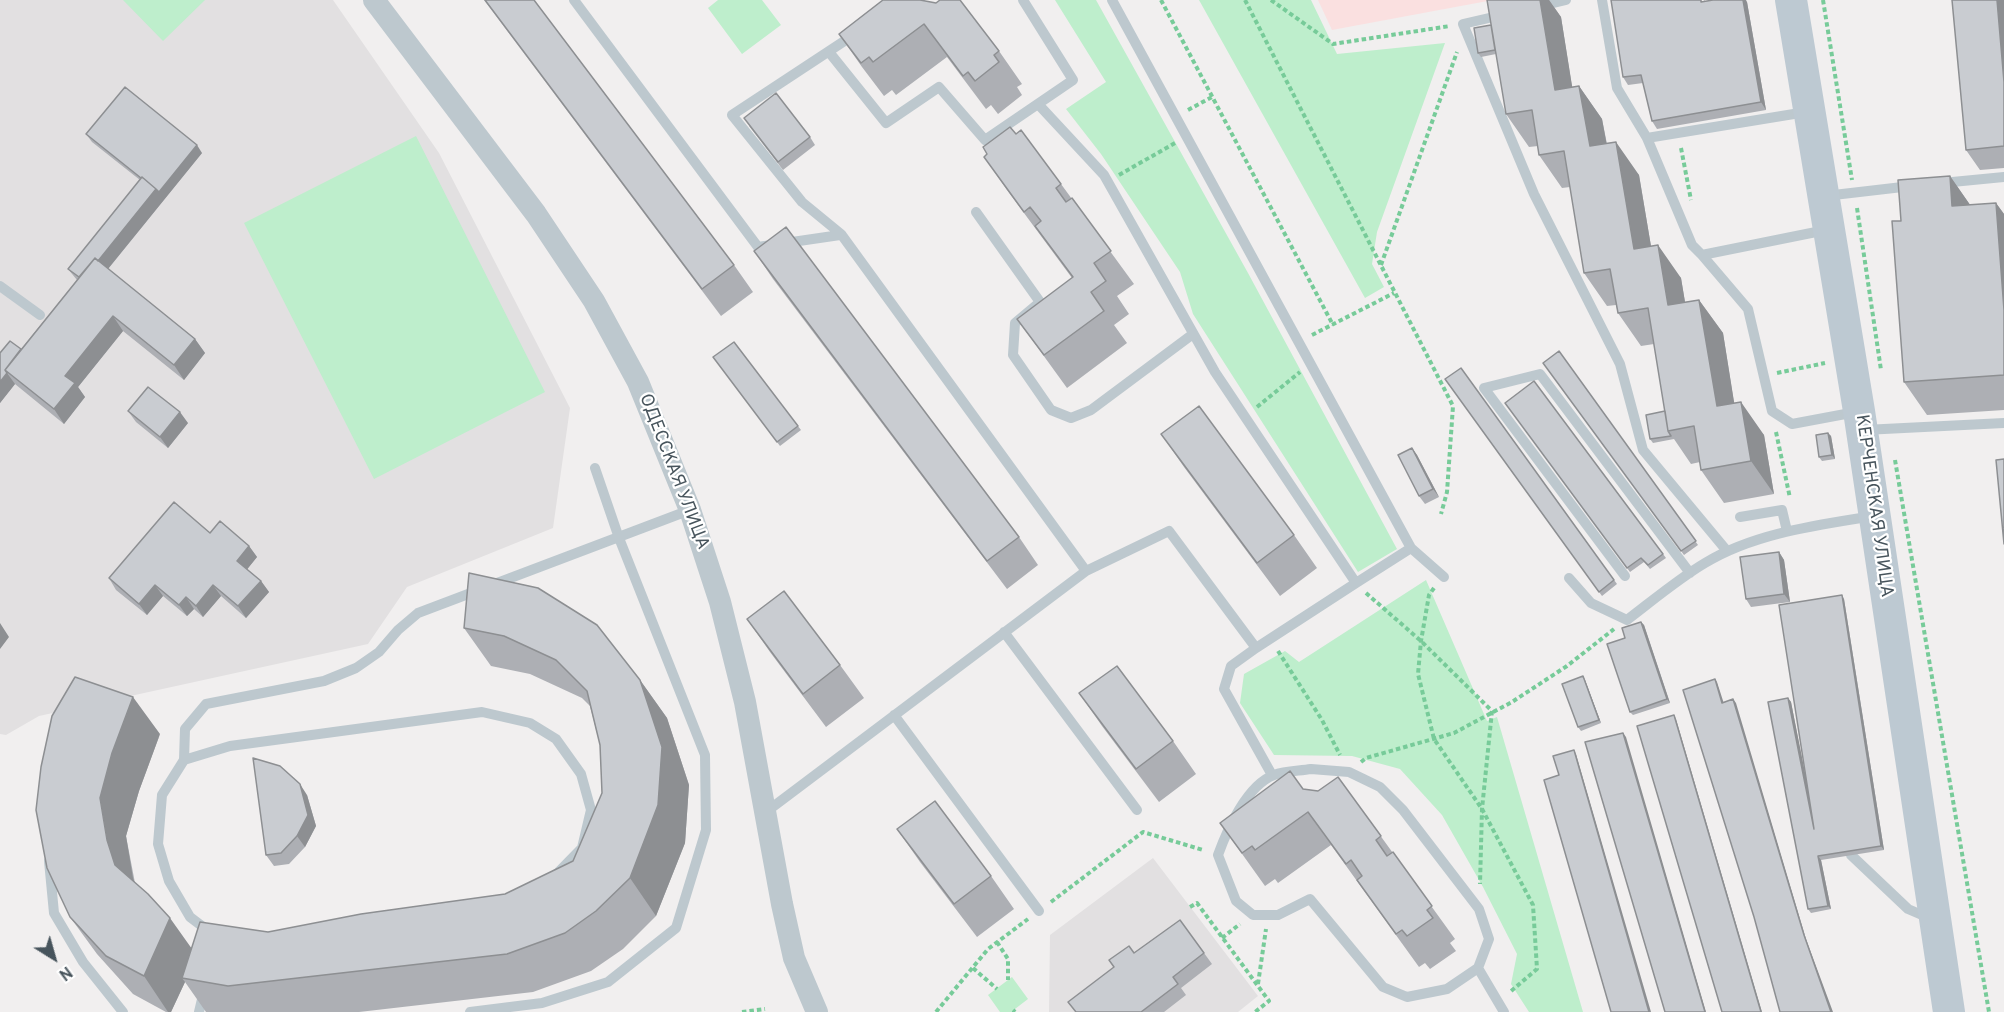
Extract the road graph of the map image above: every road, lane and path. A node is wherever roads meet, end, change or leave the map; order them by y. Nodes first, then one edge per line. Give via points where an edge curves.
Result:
1 (374, 0) edge
2 (574, 0) edge
3 (1023, 0) edge
4 (1112, 0) edge
5 (1161, 0) edge
6 (1245, 0) edge
7 (1271, 0) edge
8 (1566, 0) edge
9 (1602, 0) edge
10 (1791, 0) edge
11 (1823, 0) edge
12 (1532, 8) edge
13 (1509, 14) edge
14 (868, 26) edge
15 (1465, 29) junction
16 (829, 52) junction
17 (1212, 97) junction
18 (1038, 104) junction
19 (1188, 110) dead end
20 (1809, 111) junction
21 (1678, 133) junction
22 (1186, 136) junction
23 (1647, 138) junction
24 (2004, 177) edge
25 (1108, 182) junction
26 (1855, 192) junction
27 (1823, 196) junction
28 (1694, 210) dead end
29 (976, 212) dead end
30 (1829, 229) junction
31 (840, 235) junction
32 (1702, 255) junction
33 (1380, 266) junction
34 (0, 286) edge
35 (1394, 293) junction
36 (40, 315) dead end
37 (1333, 325) junction
38 (1193, 334) junction
39 (1307, 338) dead end
40 (1850, 358) junction
41 (1311, 364) junction
42 (1764, 375) junction
43 (1883, 381) dead end
44 (1772, 411) junction
45 (1244, 417) junction
46 (2004, 423) edge
47 (1870, 424) junction
48 (595, 468) dead end
49 (690, 510) junction
50 (1441, 513) dead end
51 (1874, 516) junction
52 (1740, 517) dead end
53 (1791, 530) junction
54 (619, 538) junction
55 (1411, 548) junction
56 (1727, 551) junction
57 (1086, 571) junction
58 (1690, 573) junction
59 (1625, 576) dead end
60 (1444, 577) joint
61 (1569, 578) dead end
62 (1356, 583) junction
63 (1627, 620) junction
64 (1004, 632) junction
65 (1270, 639) junction
66 (1421, 641) junction
67 (1256, 648) junction
68 (1492, 711) junction
69 (894, 716) junction
70 (1434, 739) junction
71 (184, 760) junction
72 (1349, 772) junction
73 (1272, 775) junction
74 (1482, 809) junction
75 (1137, 810) edge
76 (766, 812) junction
77 (48, 855) edge
78 (1218, 855) junction
79 (1851, 855) edge
80 (1190, 907) dead end
81 (1479, 909) junction
82 (1039, 911) junction
83 (1253, 915) junction
84 (1268, 915) junction
85 (1936, 920) junction
86 (1222, 938) junction
87 (219, 939) junction
88 (997, 942) junction
89 (216, 951) edge
90 (973, 968) junction
91 (1478, 968) junction
92 (1008, 980) dead end
93 (206, 985) edge
94 (1258, 985) junction
95 (997, 989) dead end
96 (1498, 1002) junction
97 (765, 1009) dead end
98 (123, 1012) edge
99 (199, 1012) edge
100 (470, 1012) edge
101 (742, 1012) edge
102 (817, 1012) edge
103 (936, 1012) edge
104 (1255, 1012) edge
105 (1504, 1012) edge
106 (1949, 1012) edge
107 (1989, 1012) edge

1 - 49 street, ОДЕССКАЯ УЛИЦА via 537,214 594,301 638,382
2 - 31 lane via 758,247
3 - 18 lane via 1073,80
4 - 22 lane
5 - 17 path
6 - 33 path
7 - 15 path via 1333,44
8 - 12 lane
9 - 23 lane via 1617,88
10 - 20 street, КЕРЧЕНСКАЯ УЛИЦА
11 - 26 path
13 - 15 lane
14 - 16 lane
15 - 33 path
15 - 56 lane via 1533,194 1620,364 1643,450
16 - 18 lane via 886,123 939,87 984,140
16 - 31 lane via 732,115 802,202
17 - 19 path
17 - 37 path
18 - 25 lane
20 - 21 lane
20 - 27 street, КЕРЧЕНСКАЯ УЛИЦА
21 - 23 lane
21 - 28 path
22 - 25 path
22 - 41 lane
23 - 32 lane via 1692,245
24 - 26 lane
25 - 38 lane
26 - 27 lane
26 - 43 path
27 - 30 street, КЕРЧЕНСКАЯ УЛИЦА
29 - 38 lane via 1040,302 1016,323 1013,355 1051,410 1071,418 1091,410
30 - 32 lane
30 - 40 street, КЕРЧЕНСКАЯ УЛИЦА
31 - 57 lane
32 - 42 lane via 1748,309
33 - 35 path
34 - 36 lane
35 - 37 path
35 - 50 path via 1453,406 1447,492
37 - 39 path
38 - 45 lane
40 - 42 path
40 - 47 street, КЕРЧЕНСКАЯ УЛИЦА
41 - 45 path
41 - 55 lane
42 - 44 lane
44 - 47 lane via 1792,424
44 - 53 path
45 - 62 lane
46 - 47 lane
47 - 51 street, КЕРЧЕНСКАЯ УЛИЦА
47 - 107 path
48 - 54 lane
49 - 54 lane
49 - 76 street, ОДЕССКАЯ УЛИЦА via 720,602 745,702
51 - 53 lane
51 - 85 street, КЕРЧЕНСКАЯ УЛИЦА
52 - 53 lane via 1782,510
53 - 56 lane
54 - 71 lane via 418,614 379,652 356,668 324,681 206,704 186,729
54 - 100 lane via 705,755 706,830 676,928 608,982 542,1003
55 - 60 lane
55 - 62 lane
56 - 58 lane
57 - 64 lane
57 - 67 lane via 1169,531
58 - 59 lane via 1540,374 1484,388
58 - 63 lane
60 - 66 path via 1429,595
61 - 63 lane via 1591,603
62 - 65 lane
62 - 66 path
63 - 68 path via 1567,666
64 - 69 lane
64 - 75 lane
65 - 67 lane
65 - 72 path via 1322,720
66 - 68 path
66 - 70 path via 1418,674
67 - 73 lane via 1231,666 1224,689
68 - 70 path via 1454,734
68 - 74 path
69 - 76 lane
69 - 82 lane
70 - 72 path via 1366,758
70 - 74 path
71 - 87 lane via 162,795 158,844 169,881 190,917
71 - 87 lane via 231,746 482,712 530,723 556,739 581,774 591,810 582,848 539,892 500,905 266,939
72 - 73 lane via 1311,769
72 - 81 lane via 1380,787 1403,810
73 - 78 lane via 1248,795
74 - 81 path
74 - 96 path via 1533,905 1538,969
76 - 102 street, ОДЕССКАЯ УЛИЦА via 795,958
77 - 98 lane via 54,913 83,962
78 - 82 path via 1143,832
78 - 83 lane via 1236,901
79 - 85 lane via 1908,909
80 - 86 path via 1197,903
81 - 91 lane via 1489,939
82 - 88 path
83 - 84 lane
83 - 86 path
84 - 91 lane via 1278,915 1310,899 1383,987 1407,997 1447,989
84 - 94 path
85 - 106 street, КЕРЧЕНСКАЯ УЛИЦА
86 - 94 path
87 - 89 lane
88 - 90 path
88 - 92 path via 1008,959
90 - 95 path
90 - 103 path
91 - 96 lane
93 - 99 lane
94 - 104 path via 1269,1001
96 - 105 lane
97 - 101 path

